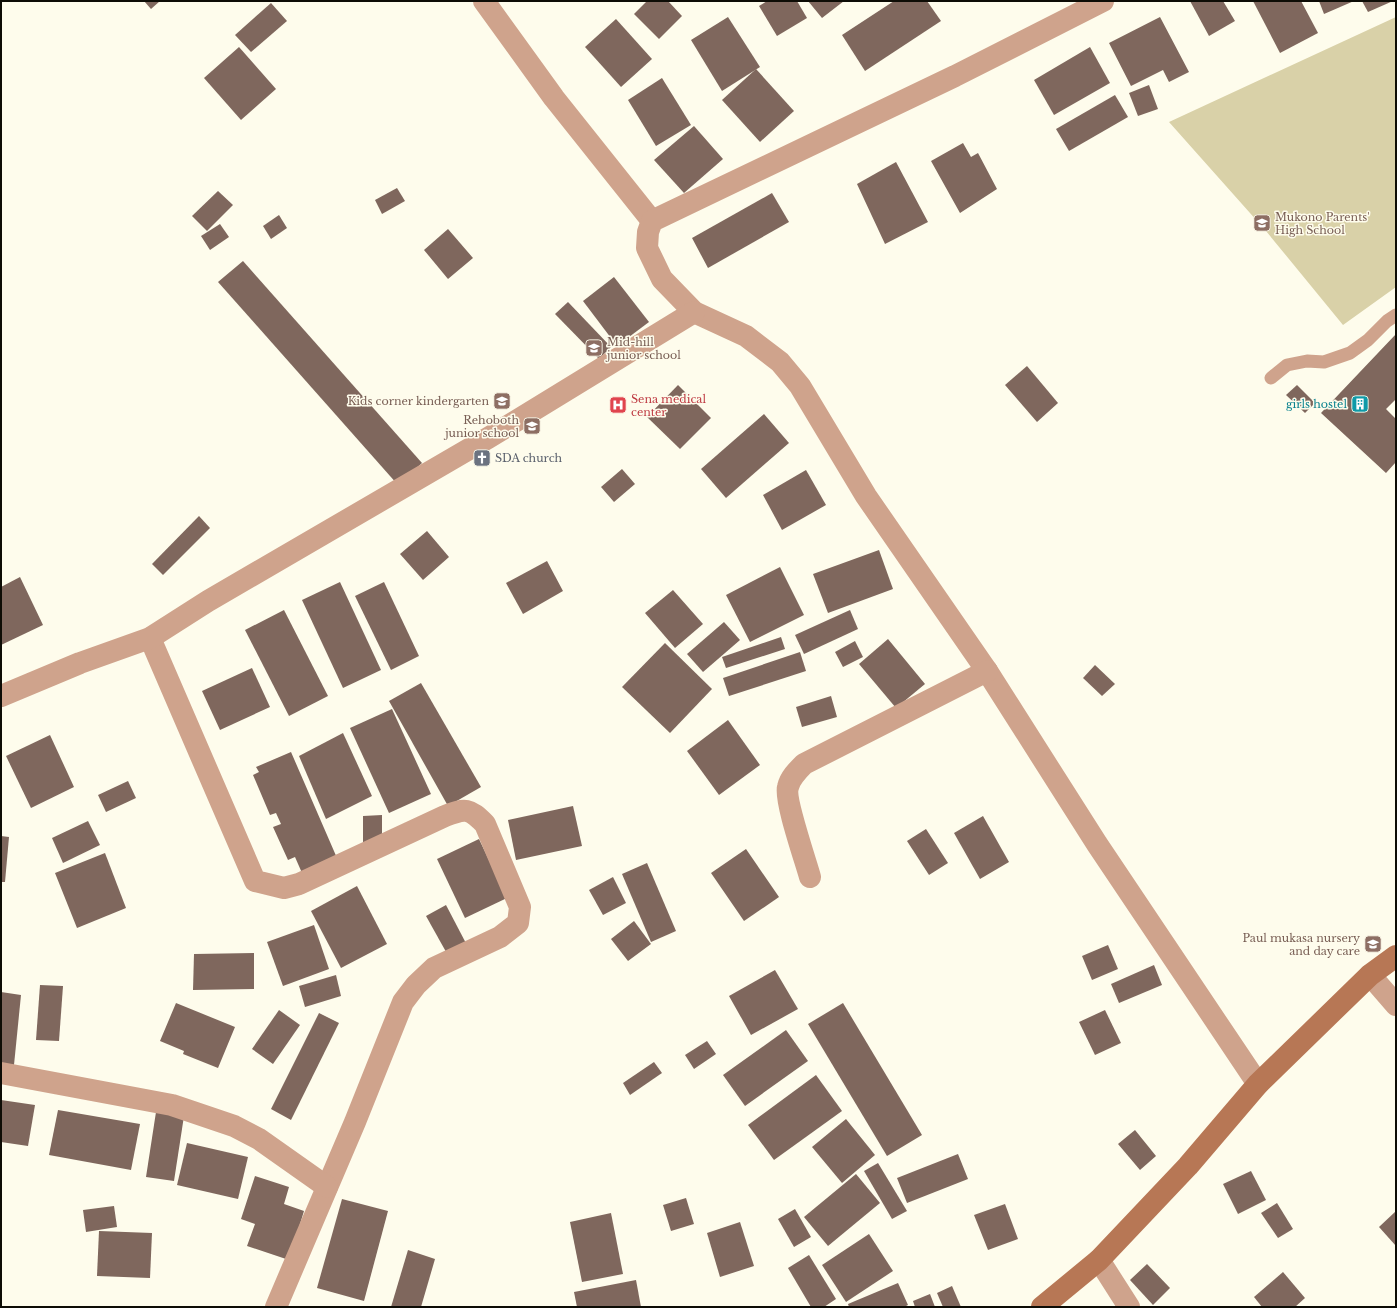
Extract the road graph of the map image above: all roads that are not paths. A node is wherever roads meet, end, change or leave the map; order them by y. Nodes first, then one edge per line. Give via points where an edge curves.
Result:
1 (484, 1) edge
2 (1103, 1) edge
3 (652, 221) junction
4 (694, 312) junction
5 (1396, 315) edge
6 (1271, 378) dead end
7 (150, 638) junction
8 (987, 671) junction
9 (1, 696) edge
10 (810, 877) dead end
11 (1396, 956) edge
12 (1370, 975) junction
13 (1396, 1005) edge
14 (1, 1073) edge
15 (1258, 1084) junction
16 (327, 1187) junction
17 (1099, 1260) junction
18 (276, 1307) edge
19 (1042, 1307) edge
20 (1129, 1307) edge

1 - 3 street via 554,98
2 - 3 street via 955,76
3 - 4 street via 647,248 662,279
4 - 7 street via 488,438 208,600
4 - 8 street via 746,336 780,362 800,386 866,496
5 - 6 lane via 1350,353 1324,362 1307,361 1287,365
7 - 9 street via 80,663
7 - 16 street via 255,881 284,888 298,884 463,810 475,814 486,824 520,907 518,923 500,936 434,968 403,1002
8 - 10 street via 804,764 795,774 787,788 790,809
8 - 15 street via 1097,844
11 - 12 street
12 - 13 street
12 - 15 street
14 - 16 street via 172,1105 234,1126 259,1139
15 - 17 street via 1188,1166
16 - 18 street
17 - 19 street
17 - 20 street

